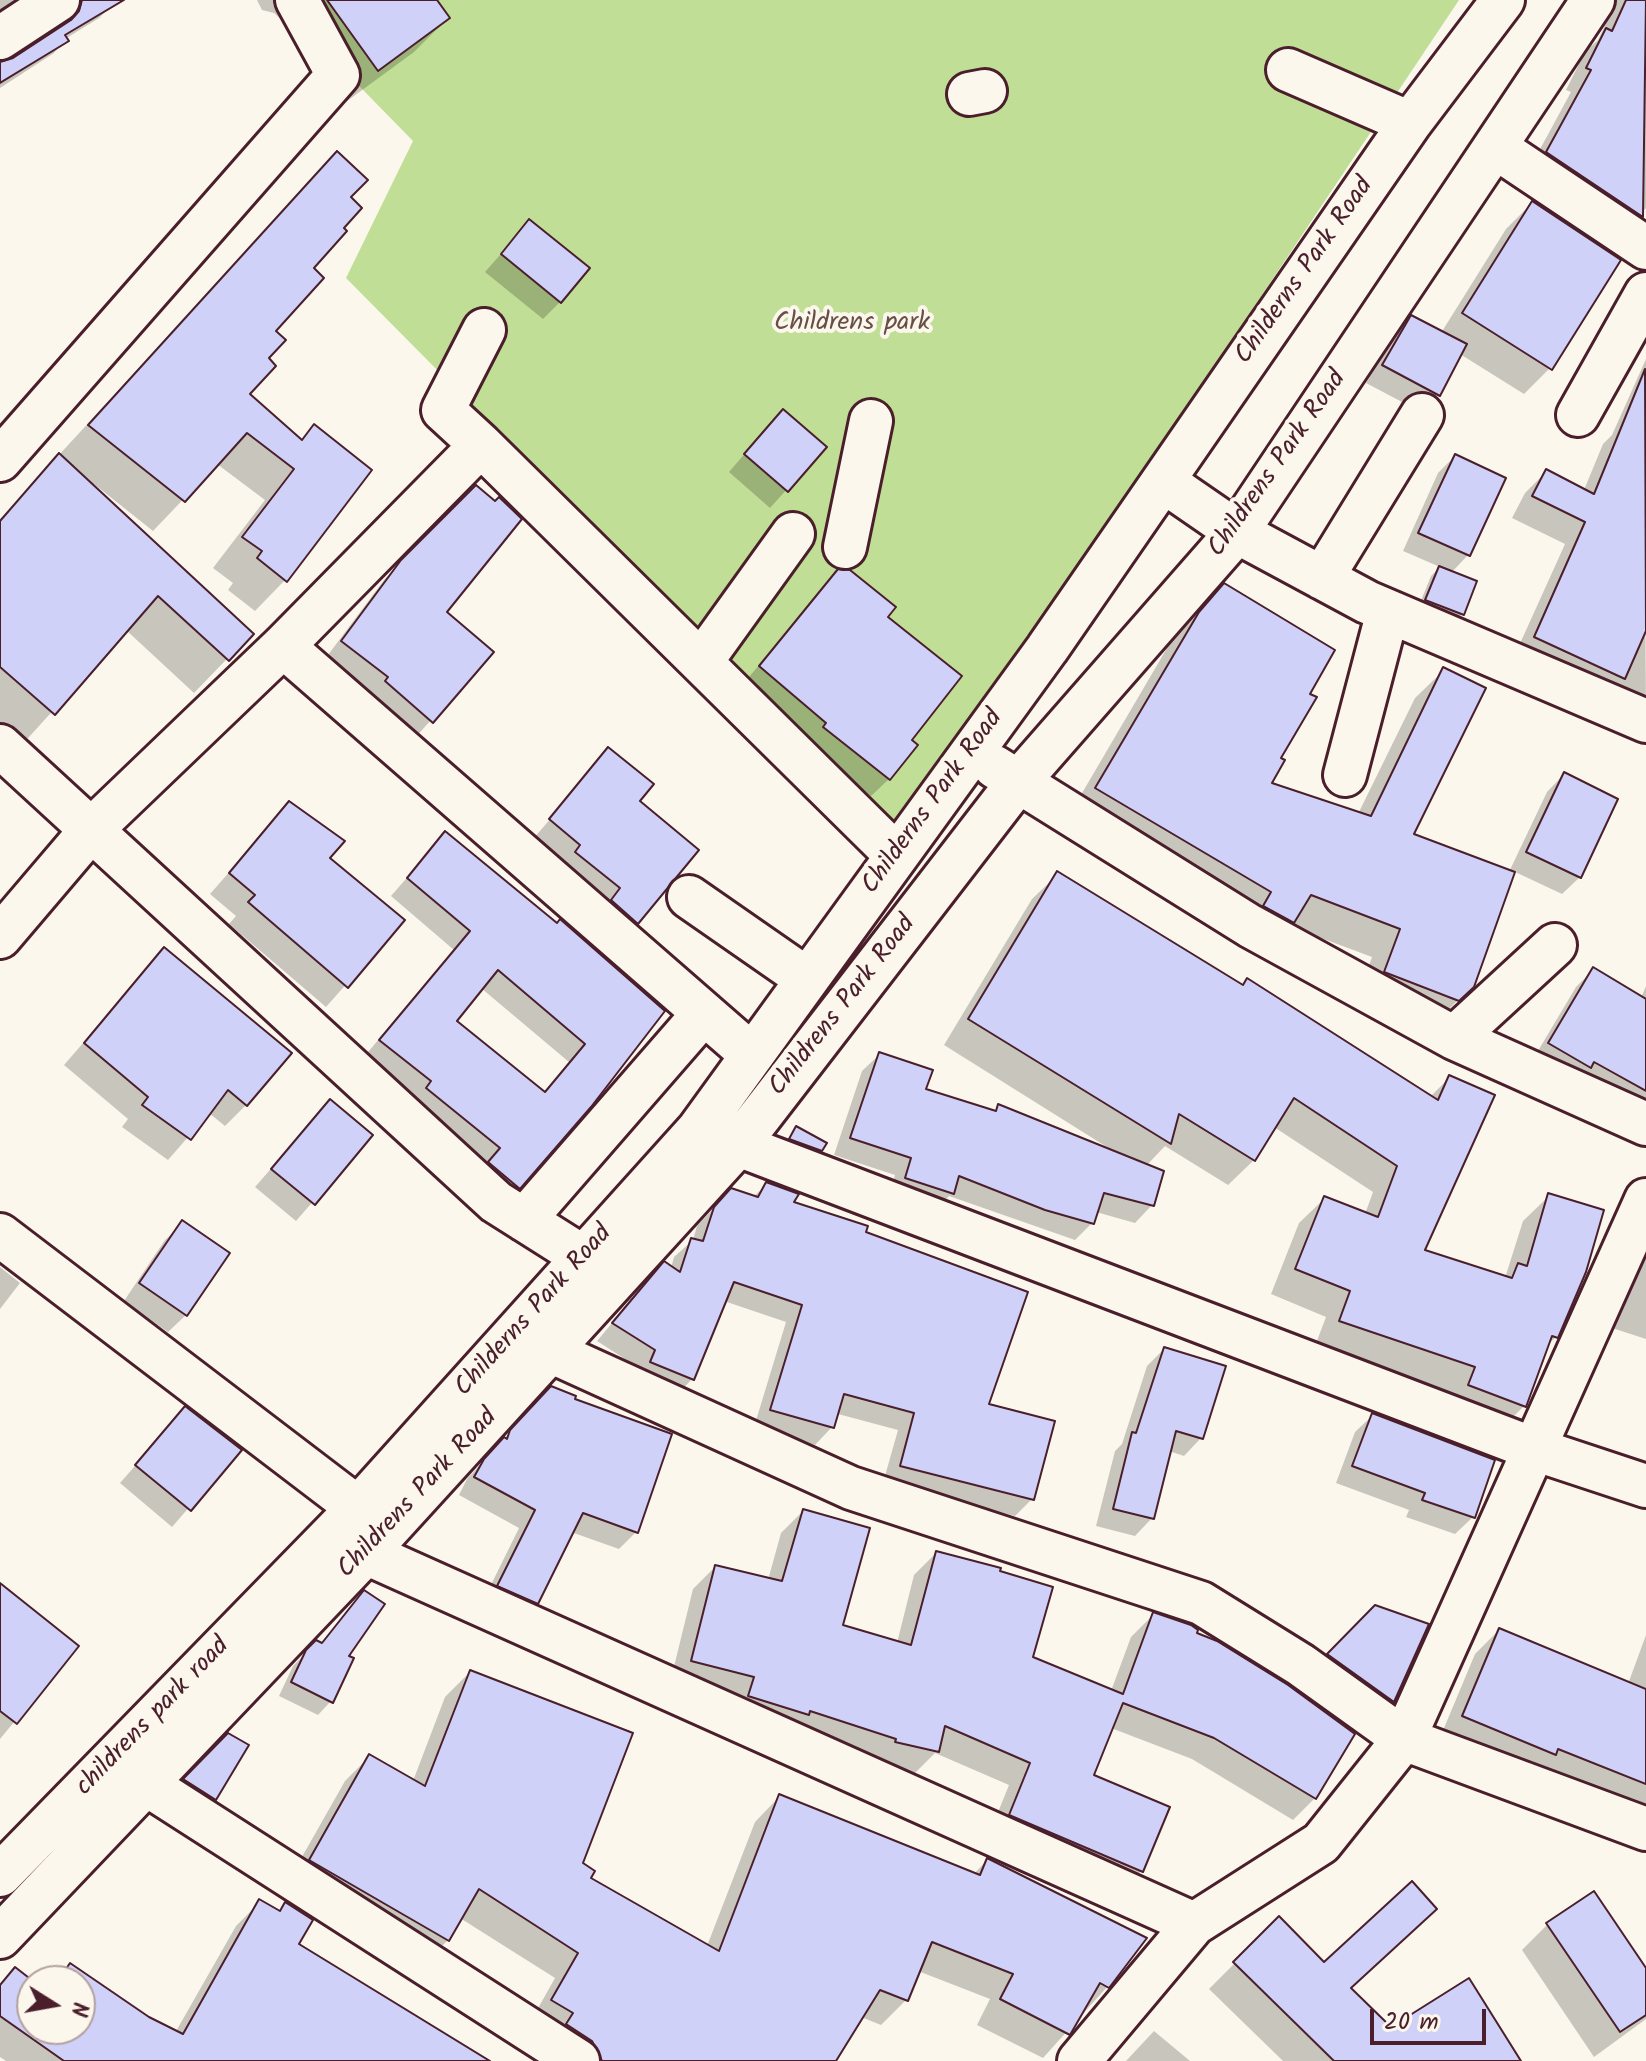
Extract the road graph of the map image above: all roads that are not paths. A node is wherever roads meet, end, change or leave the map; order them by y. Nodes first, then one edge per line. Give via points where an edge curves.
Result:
1 (58, 0) edge
2 (297, 0) edge
3 (1503, 0) edge
4 (1593, 0) edge
5 (0, 38) edge
6 (1288, 70) dead end
7 (1410, 123) junction
8 (1495, 147) junction
9 (1646, 248) edge
10 (1646, 294) edge
11 (484, 330) dead end
12 (1422, 415) dead end
13 (1578, 415) dead end
14 (871, 421) dead end
15 (481, 445) junction
16 (0, 460) edge
17 (1163, 481) junction
18 (1237, 532) junction
19 (793, 534) dead end
20 (845, 547) dead end
21 (1322, 578) junction
22 (1388, 611) junction
23 (283, 646) junction
24 (701, 662) junction
25 (1646, 721) edge
26 (0, 746) edge
27 (970, 751) junction
28 (1345, 775) dead end
29 (1018, 782) junction
30 (91, 830) junction
31 (896, 855) junction
32 (689, 897) dead end
33 (0, 937) edge
34 (1555, 945) dead end
35 (807, 979) junction
36 (704, 1013) junction
37 (1454, 1038) junction
38 (752, 1055) junction
39 (1646, 1124) edge
40 (738, 1145) junction
41 (1646, 1200) edge
42 (524, 1220) junction
43 (0, 1235) edge
44 (583, 1257) junction
45 (552, 1352) junction
46 (1534, 1449) junction
47 (1646, 1486) edge
48 (358, 1508) junction
49 (366, 1553) junction
50 (307, 1559) joint
51 (205, 1694) junction
52 (1404, 1739) junction
53 (146, 1784) junction
54 (1646, 1829) edge
55 (0, 1875) edge
56 (1194, 1924) junction
57 (0, 1937) edge
58 (578, 2061) edge
59 (1079, 2061) edge

1 - 5 street
2 - 16 street via 338,75
3 - 7 street, Childerns Park Road
4 - 8 street, Childrens Park Road
6 - 7 street
7 - 17 street, Childerns Park Road
8 - 9 street
8 - 18 street, Childrens Park Road
10 - 13 street
11 - 15 street via 443,410
12 - 21 street
14 - 20 street
15 - 23 street
15 - 24 street
17 - 18 street
17 - 27 street, Childerns Park Road
18 - 21 street
18 - 29 street, Childrens Park Road
19 - 24 street
21 - 22 street
22 - 25 street
22 - 28 street
23 - 30 street
23 - 36 street
24 - 31 street
26 - 30 street
27 - 29 street
27 - 31 street, Childerns Park Road
29 - 37 street via 1250,926
29 - 40 street, Childrens Park Road
30 - 33 street
30 - 42 street via 496,1202
31 - 35 street, Childerns Park Road
32 - 35 street
34 - 37 street
35 - 38 street, Childerns Park Road
36 - 38 street
36 - 42 street
37 - 39 street
38 - 44 street, Childerns Park Road via 698,1130
40 - 45 street, Childrens Park Road
40 - 46 street
41 - 46 street
42 - 44 street
43 - 48 street
44 - 48 street, Childerns Park Road
45 - 49 street, Childrens Park Road
45 - 52 street via 851,1488 1201,1603 1301,1665
46 - 47 street
46 - 52 street
48 - 50 street, Childerns Park Road
49 - 51 street, Childrens Park Road
49 - 56 street
50 - 51 street, childrens park road
51 - 53 street, Childrens Park Road
51 - 55 street, childrens park road
52 - 54 street
52 - 56 street via 1321,1843
53 - 57 street, Childrens Park Road
53 - 58 street
56 - 59 street

